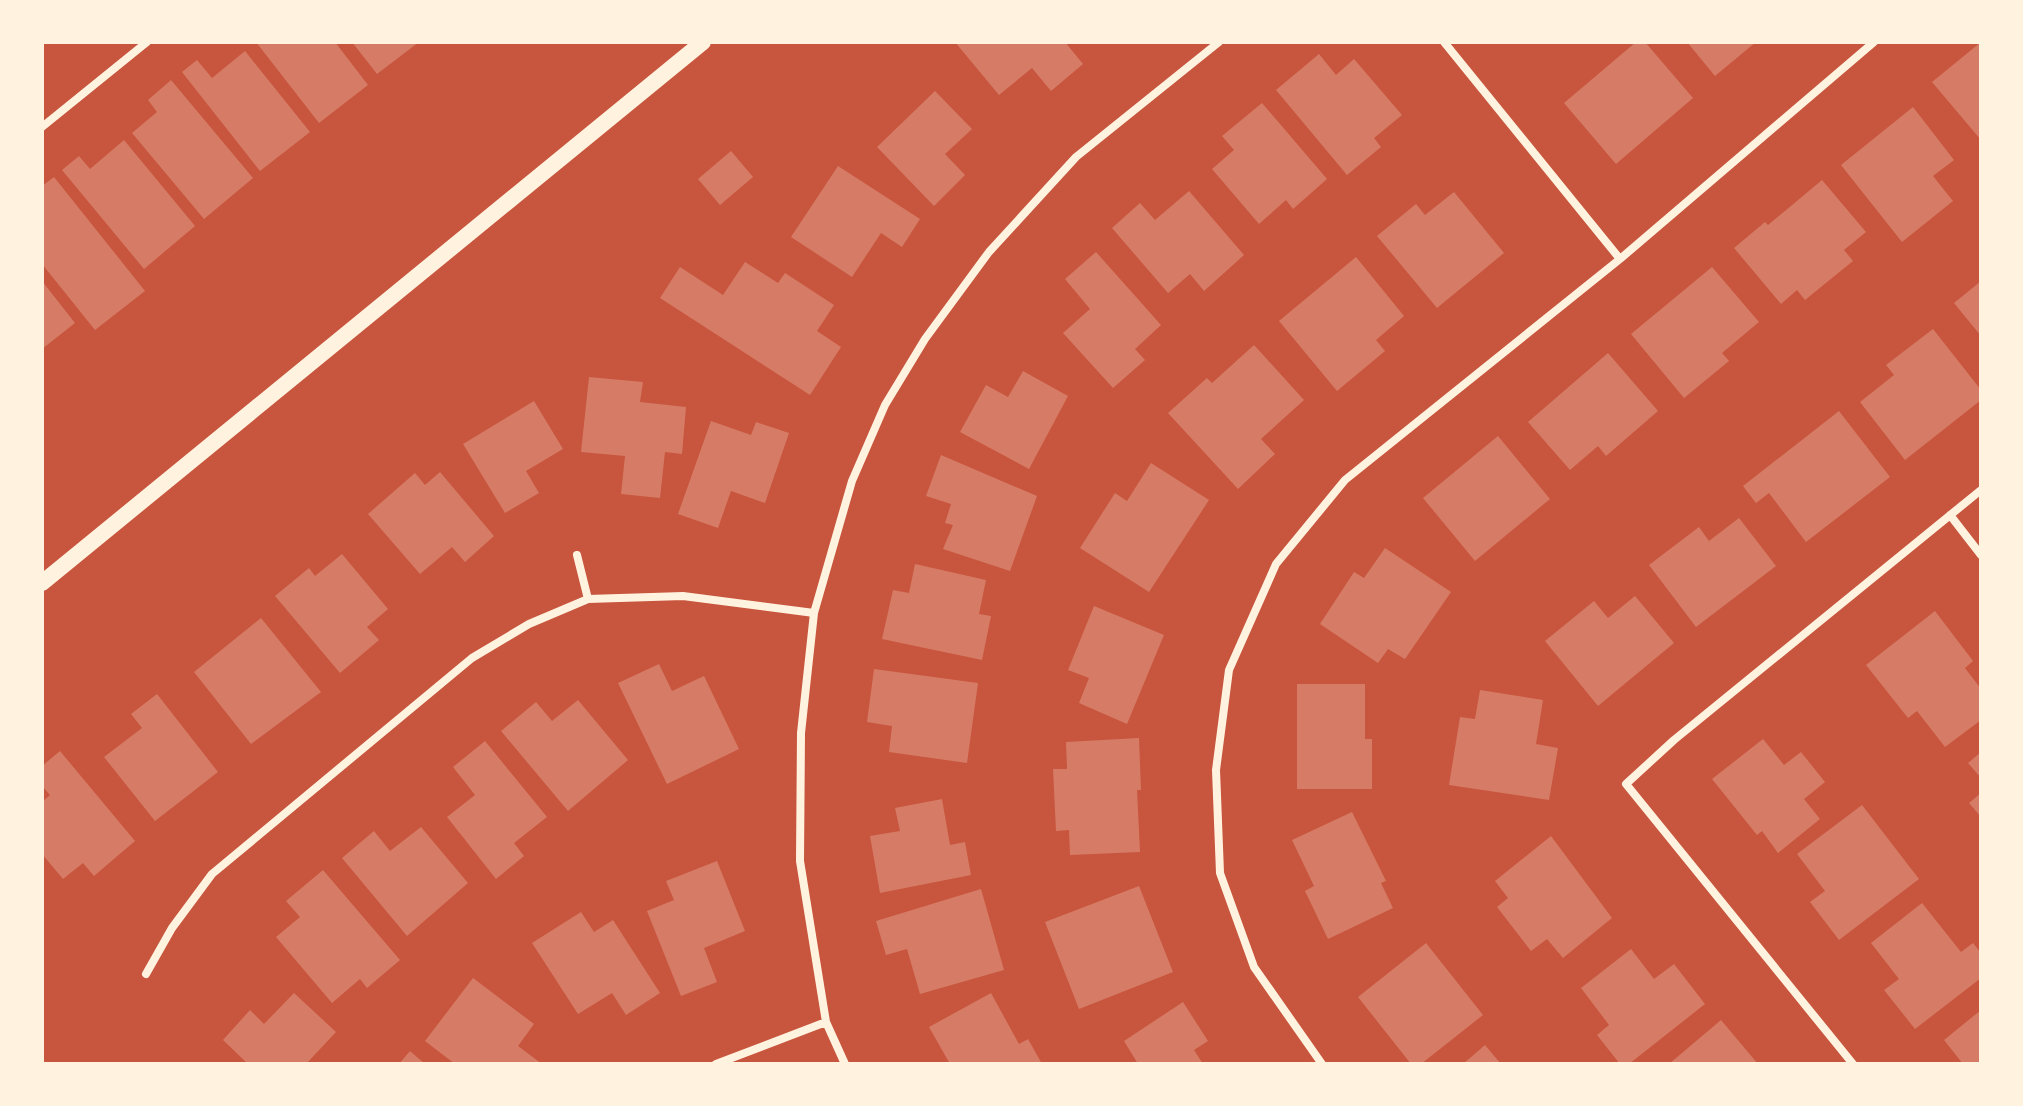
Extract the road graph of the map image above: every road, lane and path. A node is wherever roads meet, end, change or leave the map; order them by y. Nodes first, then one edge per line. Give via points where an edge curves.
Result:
1 (147, 42) edge
2 (703, 42) edge
3 (1219, 42) edge
4 (1444, 42) edge
5 (1874, 42) edge
6 (42, 127) edge
7 (1620, 259) junction
8 (1981, 490) edge
9 (1950, 515) junction
10 (577, 555) dead end
11 (1981, 555) edge
12 (42, 583) edge
13 (588, 599) junction
14 (814, 613) junction
15 (146, 974) dead end
16 (826, 1022) junction
17 (716, 1064) edge
18 (845, 1064) edge
19 (1322, 1064) edge
20 (1853, 1064) edge

1 - 6 street
2 - 12 main road
3 - 14 street via 1076,157 989,252 925,339 885,405 852,481
4 - 7 street
5 - 7 street
7 - 19 street via 1345,480 1276,564 1229,670 1216,770 1220,873 1254,967
8 - 9 street
9 - 11 street
9 - 20 street via 1626,784
10 - 13 street
13 - 14 street via 683,596
13 - 15 street via 529,624 472,658 212,874
14 - 16 street via 801,733 800,861
16 - 17 street
16 - 18 street

